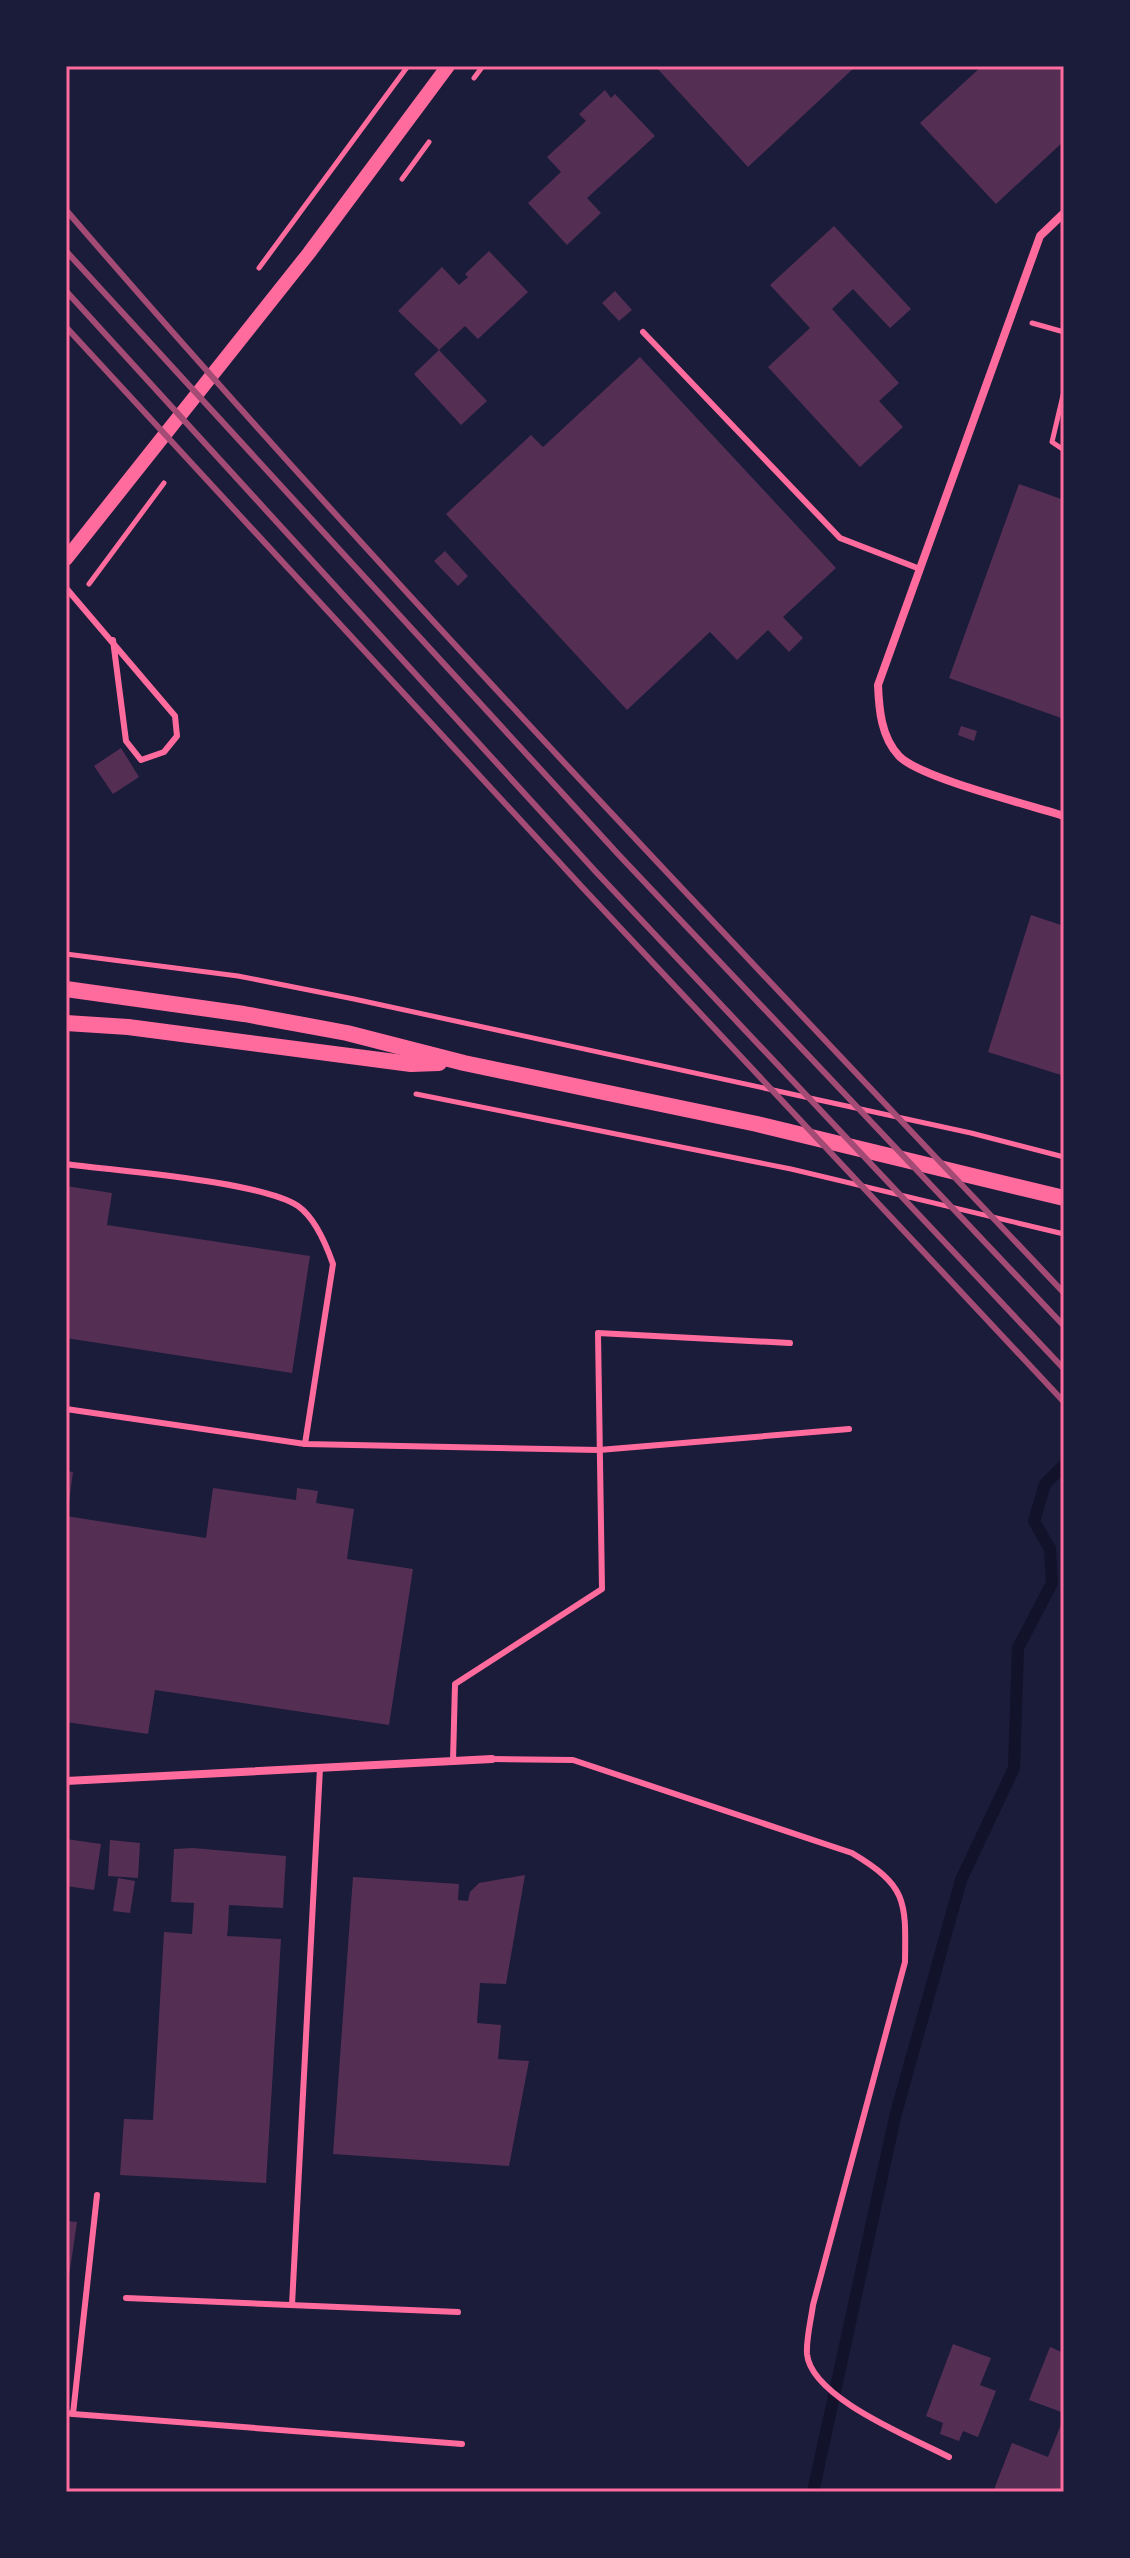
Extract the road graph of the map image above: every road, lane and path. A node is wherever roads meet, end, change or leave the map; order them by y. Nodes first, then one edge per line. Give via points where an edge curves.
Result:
1 (408, 66) edge
2 (448, 66) edge
3 (1064, 213) edge
4 (250, 280) dead end
5 (1012, 317) junction
6 (643, 332) dead end
7 (1064, 332) edge
8 (1064, 391) edge
9 (1064, 450) edge
10 (66, 559) edge
11 (920, 569) junction
12 (66, 588) edge
13 (113, 640) junction
14 (1064, 816) edge
15 (66, 954) edge
16 (66, 989) edge
17 (66, 1023) edge
18 (464, 1063) junction
19 (414, 1094) dead end
20 (1064, 1157) edge
21 (66, 1164) edge
22 (1064, 1198) edge
23 (1064, 1234) edge
24 (790, 1343) dead end
25 (66, 1409) edge
26 (849, 1429) dead end
27 (305, 1444) junction
28 (599, 1450) junction
29 (492, 1759) joint
30 (453, 1761) junction
31 (320, 1768) junction
32 (66, 1781) edge
33 (97, 2195) dead end
34 (126, 2298) dead end
35 (292, 2305) junction
36 (458, 2312) dead end
37 (70, 2414) edge
38 (462, 2444) dead end
39 (949, 2457) dead end

1 - 4 path
2 - 10 street via 309,253
3 - 5 street via 1040,236
5 - 7 path
5 - 11 street
6 - 11 lane via 840,538
8 - 9 path via 1052,442
11 - 14 street via 878,685 880,720 899,757 929,772
12 - 13 lane
13 - 13 lane via 175,716 177,736 164,752 141,760 126,741
15 - 20 path via 238,976 354,999
16 - 18 main road via 347,1033
17 - 18 main road via 411,1064
18 - 22 main road via 757,1124
19 - 23 path via 791,1169
21 - 27 lane via 262,1191 299,1207 324,1239 333,1264
24 - 28 lane via 598,1333
25 - 27 lane
26 - 28 lane
27 - 28 lane
28 - 30 lane via 602,1589 455,1684
29 - 30 street
29 - 39 lane via 573,1760 852,1853 886,1874 906,1908 905,1962 813,2305 807,2357 824,2386
30 - 31 street
31 - 32 street
31 - 35 lane
33 - 37 lane
34 - 35 lane
35 - 36 lane
37 - 38 lane

